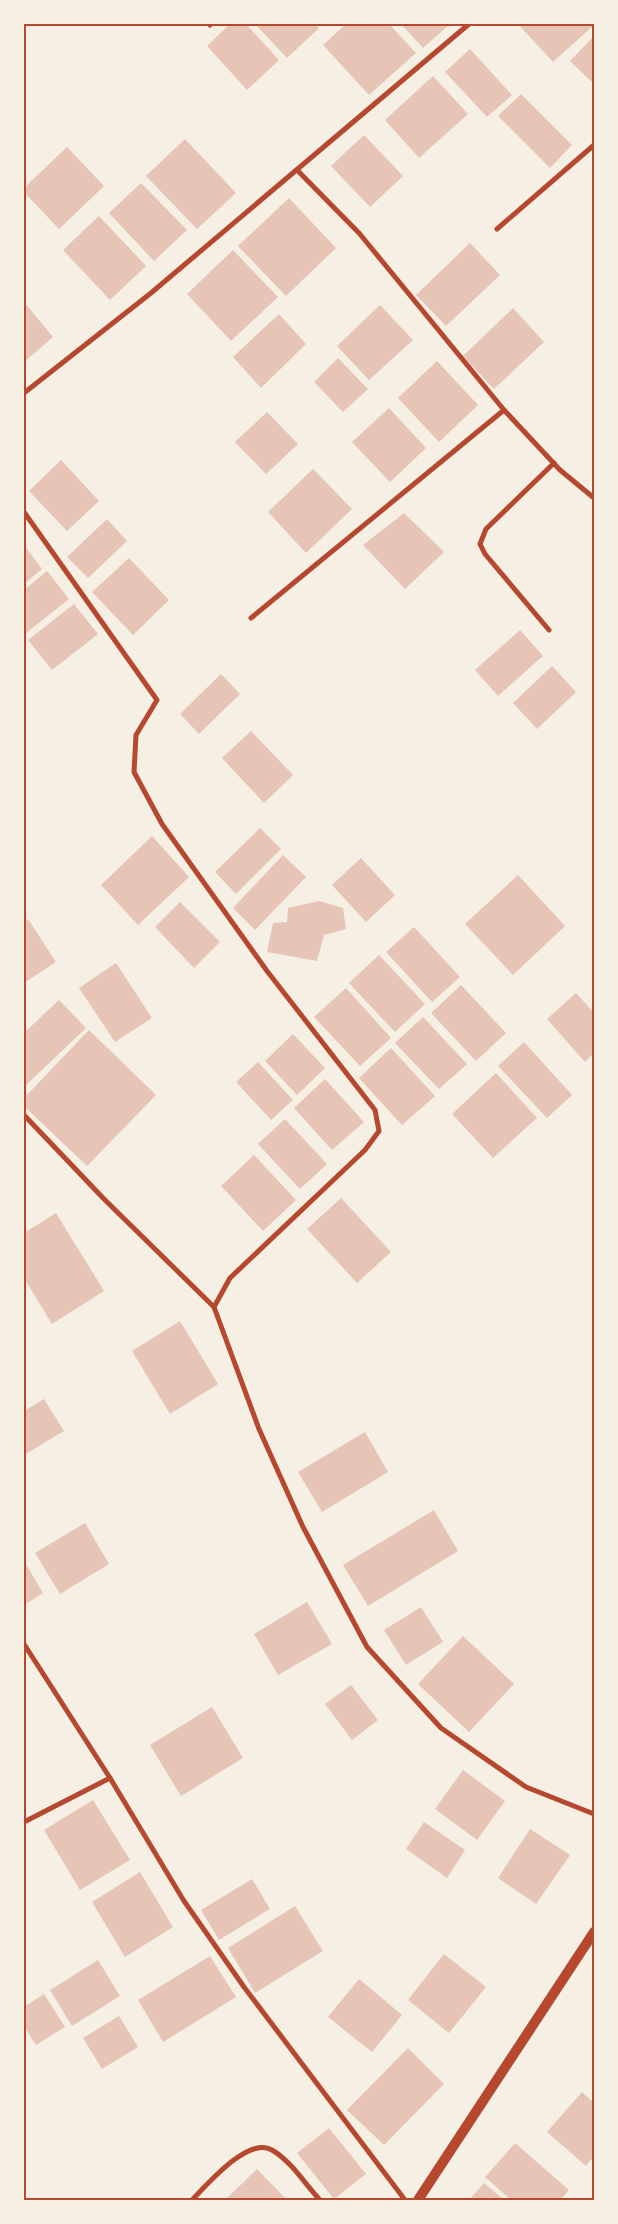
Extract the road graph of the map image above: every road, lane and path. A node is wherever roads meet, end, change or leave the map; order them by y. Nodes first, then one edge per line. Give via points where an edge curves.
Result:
1 (468, 24) edge
2 (594, 145) edge
3 (297, 170) junction
4 (497, 229) dead end
5 (24, 394) edge
6 (504, 410) junction
7 (554, 463) junction
8 (594, 498) edge
9 (24, 512) edge
10 (251, 618) dead end
11 (549, 630) dead end
12 (24, 1115) edge
13 (214, 1308) junction
14 (24, 1644) edge
15 (110, 1778) junction
16 (594, 1814) edge
17 (24, 1822) edge
18 (594, 1932) edge
19 (192, 2200) edge
20 (320, 2200) edge
21 (405, 2200) edge
22 (418, 2200) edge

1 - 3 street
2 - 4 street
3 - 5 street
3 - 6 street via 359,233
6 - 7 street
6 - 10 street
7 - 8 street
7 - 11 street via 486,529 480,544
9 - 13 street via 157,700 136,735 134,772 162,824 267,970 375,1110 379,1131 365,1150 230,1278
12 - 13 street
13 - 16 street via 259,1429 303,1527 368,1647 440,1728 526,1787
14 - 15 street
15 - 17 street
15 - 21 street via 184,1901 244,1987
18 - 22 main road
19 - 20 street via 233,2160 253,2148 270,2149

